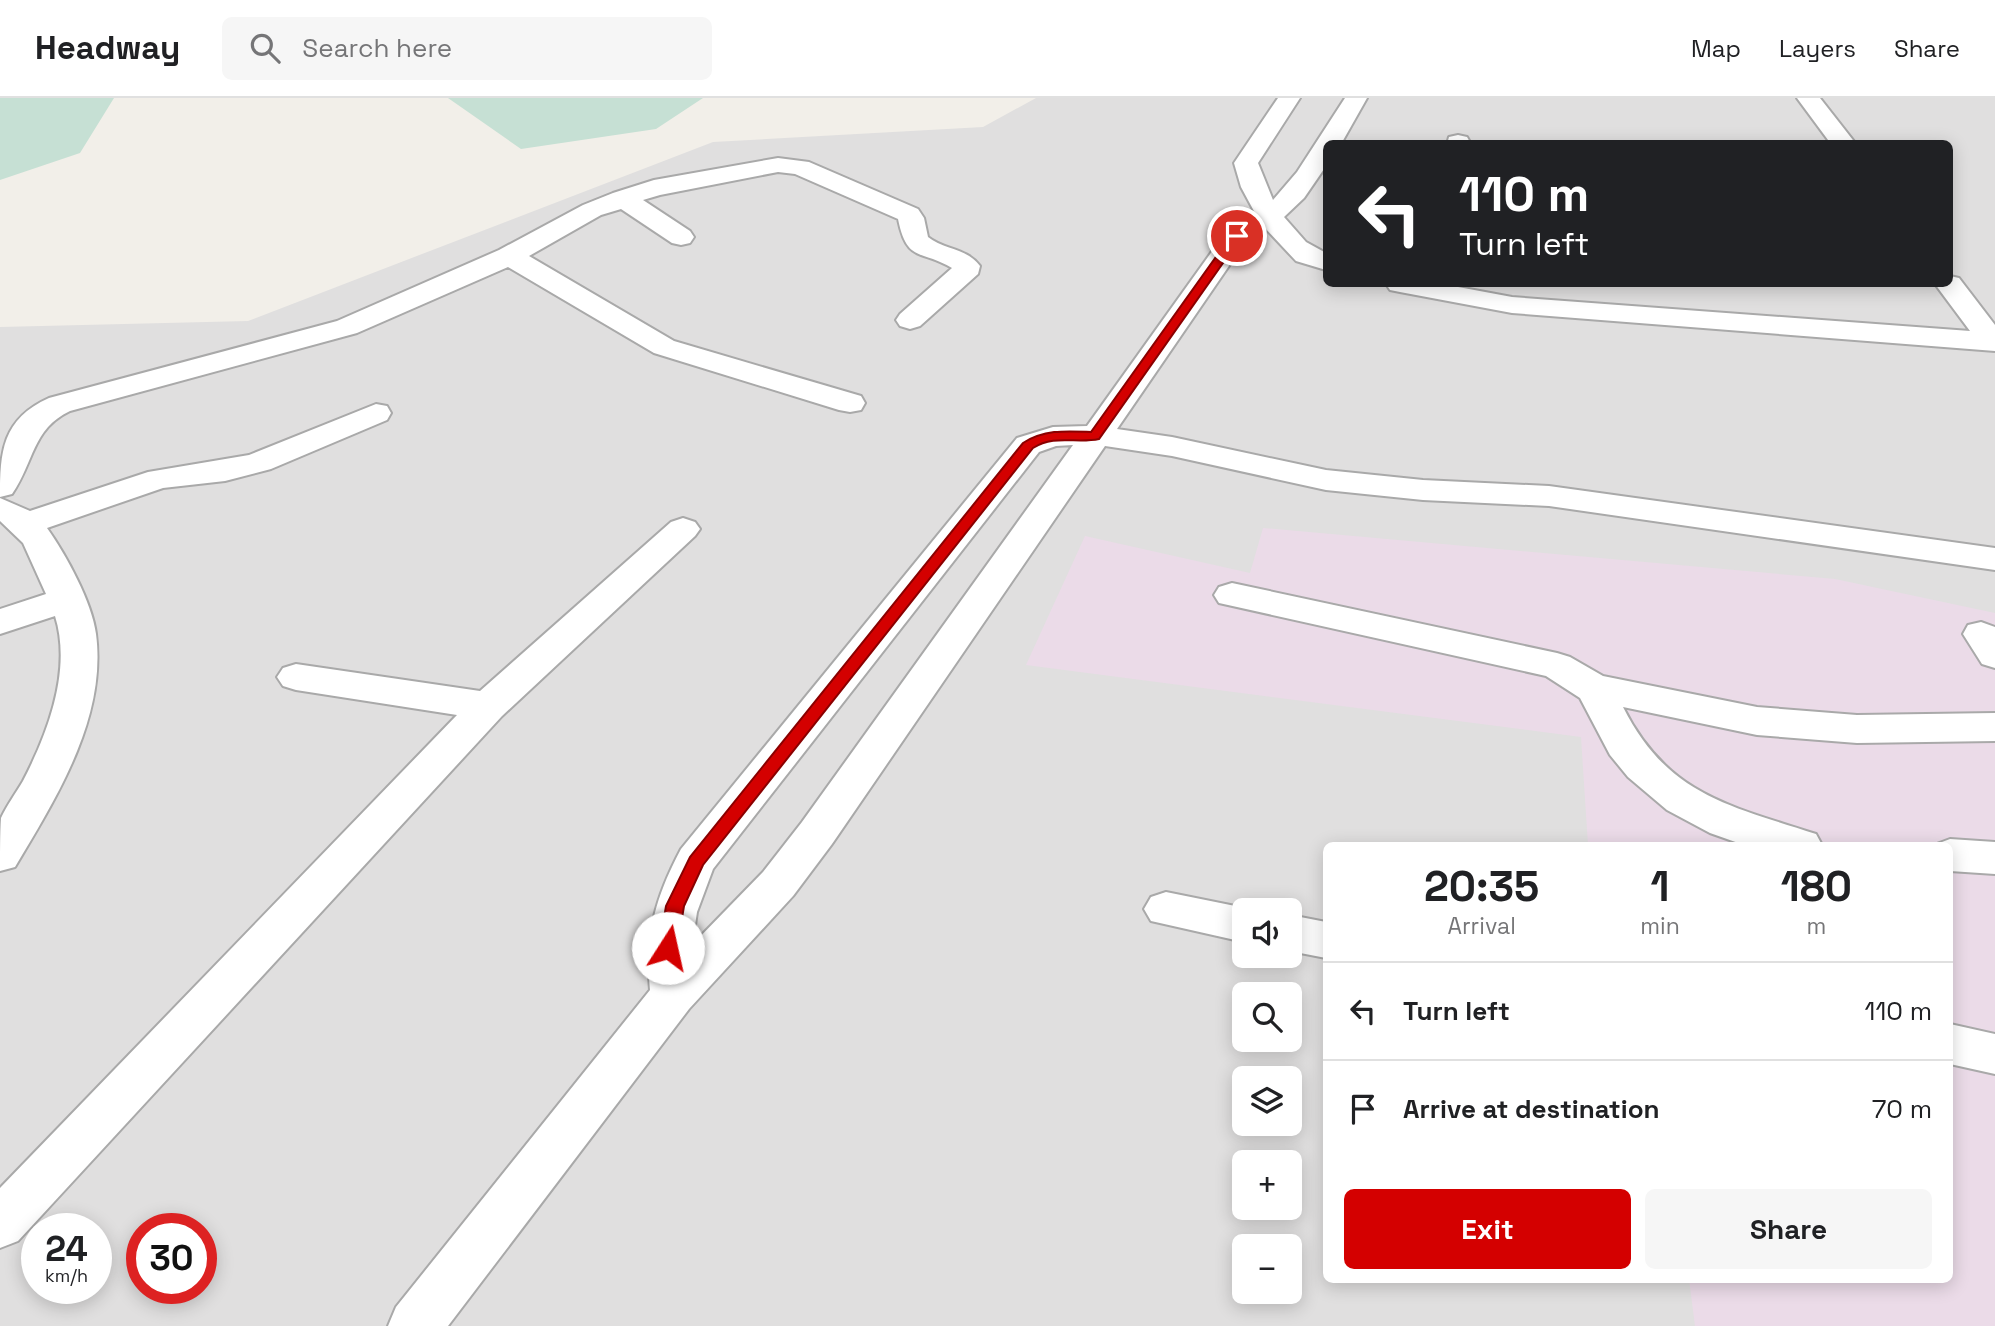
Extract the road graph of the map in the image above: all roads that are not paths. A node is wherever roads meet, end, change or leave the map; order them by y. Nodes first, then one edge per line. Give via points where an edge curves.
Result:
1 (1289, 98) edge
2 (1356, 98) edge
3 (1808, 98) edge
4 (1331, 140) edge
5 (1841, 140) edge
6 (1323, 152) edge
7 (622, 198) junction
8 (1270, 215) junction
9 (681, 237) dead end
10 (509, 256) junction
11 (1323, 261) edge
12 (1433, 287) edge
13 (1951, 287) edge
14 (1509, 294) edge
15 (910, 320) dead end
16 (1994, 342) edge
17 (850, 403) dead end
18 (376, 414) dead end
19 (1095, 436) junction
20 (0, 487) edge
21 (13, 516) edge
22 (683, 528) dead end
23 (1995, 559) edge
24 (1232, 594) dead end
25 (66, 600) junction
26 (0, 622) edge
27 (296, 677) dead end
28 (1592, 687) junction
29 (488, 706) junction
30 (1995, 727) edge
31 (1790, 842) edge
32 (0, 855) edge
33 (1953, 855) edge
34 (1995, 858) edge
35 (1166, 909) dead end
36 (1232, 922) edge
37 (1302, 935) edge
38 (1323, 939) edge
39 (673, 995) junction
40 (1953, 1045) edge
41 (1995, 1054) edge
42 (0, 1224) edge
43 (415, 1326) edge

1 - 8 street via 1246,163 1248,178
2 - 4 street
3 - 5 street
6 - 8 street via 1298,190
7 - 9 street
7 - 10 street
7 - 15 street via 778,165 812,172 909,214 912,233 920,245 966,266 964,274
8 - 11 street via 1306,255
8 - 19 street via 1237,236
10 - 17 street via 664,347
10 - 20 street via 347,327 71,400 45,412 30,426 12,472
12 - 14 street
13 - 16 street
14 - 16 street
18 - 21 street via 260,462 160,479
19 - 23 street via 1325,480 1436,491 1508,491
19 - 39 street via 817,833 778,884
19 - 39 street via 1058,435 1028,445 696,862 675,906 668,948
21 - 25 street via 43,544
22 - 29 street
24 - 28 street via 1557,666
25 - 26 street
25 - 32 street via 78,633 79,678 63,732 34,801
27 - 29 street
28 - 30 street via 1757,721 1857,729
28 - 31 street via 1623,743 1657,784 1700,812
29 - 42 street
33 - 34 street
35 - 36 street
37 - 38 street
39 - 43 street
40 - 41 street

